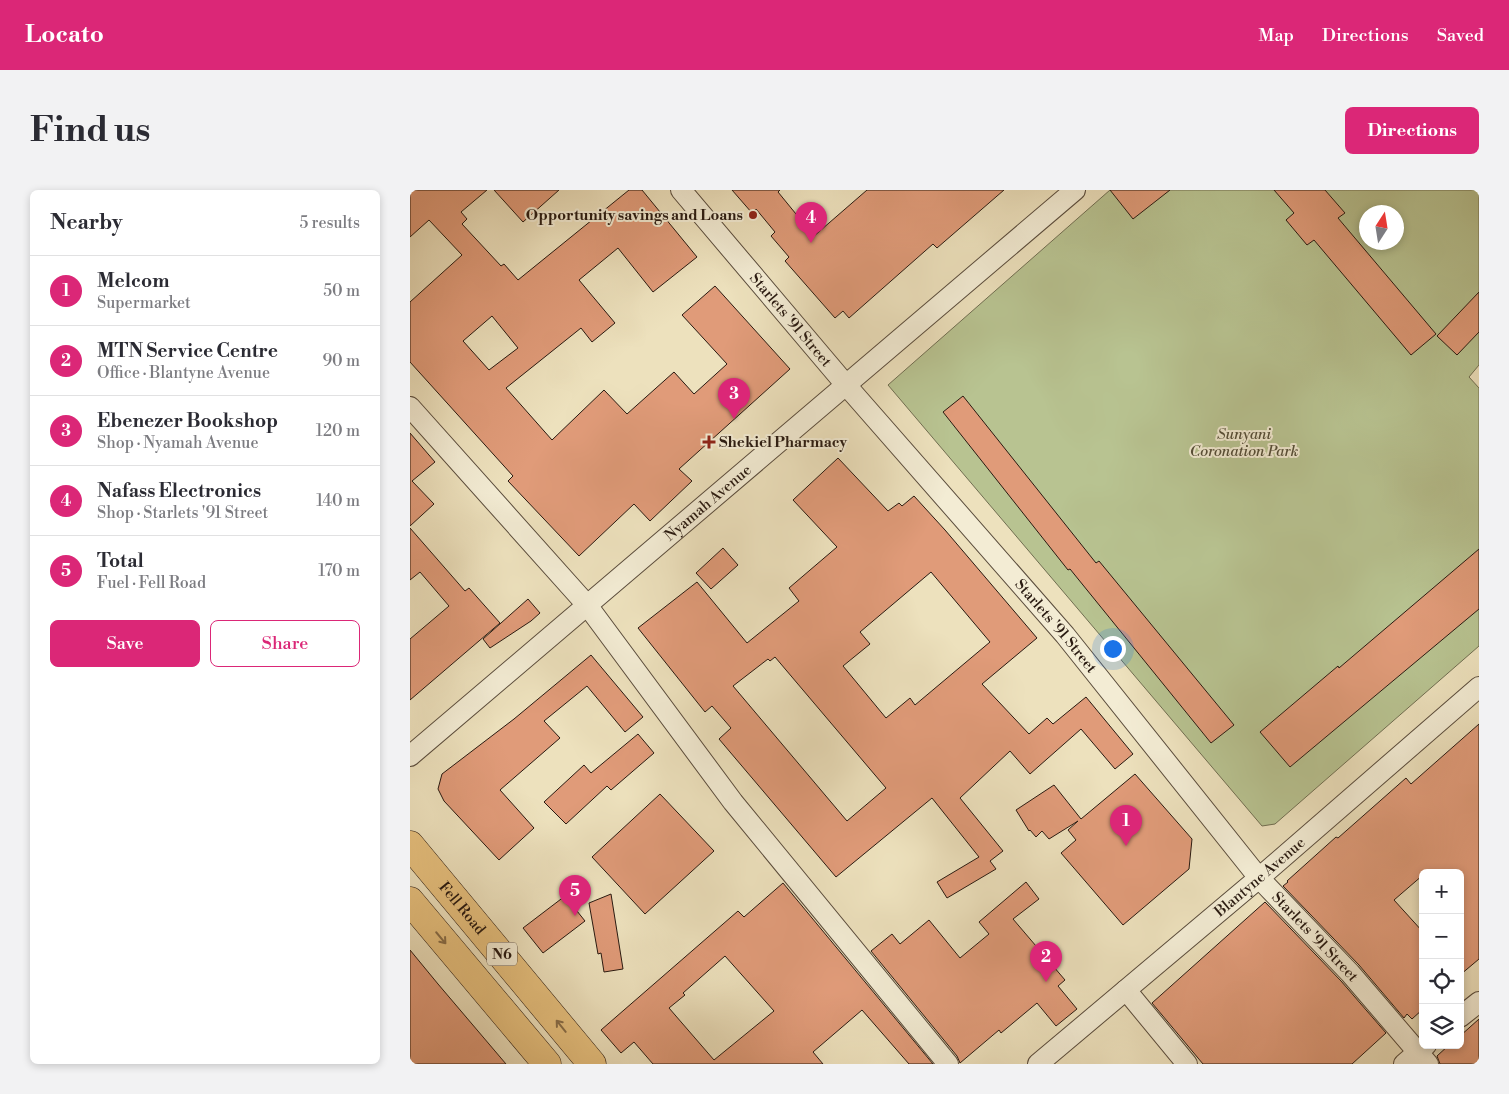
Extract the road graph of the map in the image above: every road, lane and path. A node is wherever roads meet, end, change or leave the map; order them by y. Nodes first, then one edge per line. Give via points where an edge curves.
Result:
1 (681, 190) edge
2 (1075, 190) edge
3 (846, 385) junction
4 (410, 407) edge
5 (587, 605) junction
6 (1479, 687) edge
7 (410, 756) edge
8 (410, 845) edge
9 (1259, 878) junction
10 (410, 901) edge
11 (1126, 990) junction
12 (1479, 1002) edge
13 (1464, 1014) edge
14 (1419, 1056) edge
15 (547, 1064) edge
16 (592, 1064) edge
17 (948, 1064) edge
18 (1038, 1064) edge
19 (1187, 1064) edge

1 - 3 street, Starlets '91 Street
2 - 3 street, Nyamah Avenue
3 - 5 street, Nyamah Avenue
3 - 9 street, Starlets '91 Street via 1065,636
4 - 5 street
5 - 7 street, Nyamah Avenue
5 - 17 street via 733,802
6 - 9 street, Blantyne Avenue
16 -> 8 main road, Fell Road / N6
9 - 11 street, Blantyne Avenue
9 - 14 street, Starlets '91 Street via 1350,973
10 -> 15 main road, N6
11 - 18 street, Blantyne Avenue
11 - 19 street
12 - 13 street

